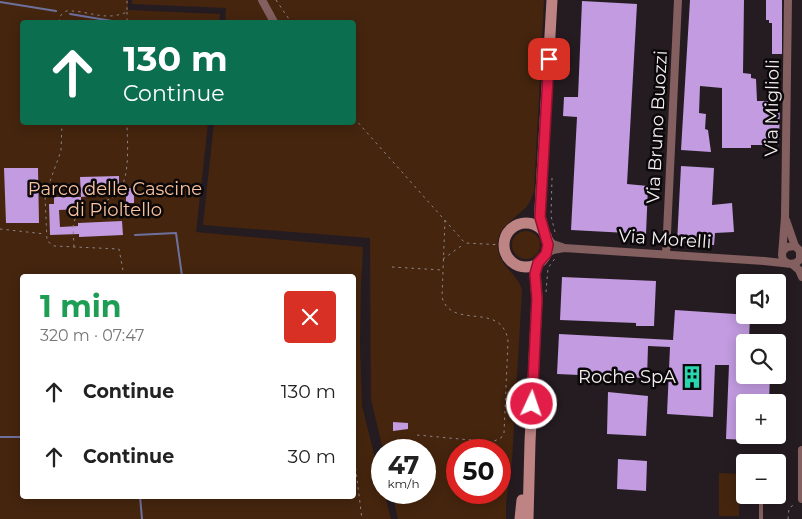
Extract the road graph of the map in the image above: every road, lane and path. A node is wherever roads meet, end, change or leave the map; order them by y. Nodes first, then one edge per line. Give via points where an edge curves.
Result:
1 (127, 0) edge
2 (262, 0) edge
3 (276, 0) edge
4 (552, 0) edge
5 (678, 0) edge
6 (788, 0) edge
7 (127, 12) junction
8 (59, 20) edge
9 (127, 20) edge
10 (273, 20) edge
11 (290, 20) edge
12 (356, 120) edge
13 (62, 125) edge
14 (127, 125) edge
15 (541, 195) junction
16 (785, 217) junction
17 (445, 220) junction
18 (519, 224) junction
19 (0, 229) edge
20 (46, 234) junction
21 (546, 234) junction
22 (465, 243) junction
23 (504, 245) junction
24 (795, 246) junction
25 (74, 247) junction
26 (564, 248) junction
27 (782, 253) junction
28 (546, 254) junction
29 (666, 254) junction
30 (443, 259) junction
31 (801, 259) edge
32 (764, 261) junction
33 (538, 263) junction
34 (790, 264) junction
35 (518, 265) junction
36 (392, 267) dead end
37 (443, 270) junction
38 (124, 274) edge
39 (802, 278) edge
40 (537, 299) junction
41 (417, 435) dead end
42 (530, 442) junction
43 (802, 450) edge
44 (356, 472) edge
45 (802, 499) edge
46 (761, 504) edge
47 (362, 519) edge
48 (520, 519) edge
49 (528, 519) edge
50 (761, 519) edge
51 (788, 519) edge

1 - 7 path
2 - 10 street
3 - 11 path
4 - 15 main road
5 - 29 street, Via Bruno Buozzi
6 - 16 street, Via Miglioli
7 - 8 path via 109,17 66,11
7 - 9 path
12 - 17 path
13 - 20 path via 61,151 45,195
14 - 25 path via 124,185 114,196 75,219
15 - 18 main road via 531,215
15 - 21 main road via 540,217
16 - 24 street
16 - 27 street, Via Miglioli
17 - 22 path
17 - 30 path
18 - 21 main road via 534,224
18 - 23 main road via 511,228
19 - 20 path
20 - 25 path via 50,244
21 - 26 street, Via Morelli via 553,244
21 - 28 main road
22 - 23 path
22 - 30 path
23 - 35 main road via 509,258
24 - 27 street via 787,247
24 - 31 street
25 - 38 path via 119,249
26 - 28 street, Via Morelli
26 - 29 street, Via Morelli
27 - 32 street, Via Morelli via 774,260
27 - 34 street via 783,260
28 - 33 main road
29 - 32 street, Via Morelli
30 - 37 path
31 - 34 street
32 - 34 street, Via Morelli
33 - 35 main road via 527,267
33 - 40 main road via 535,274
34 - 39 street via 799,270
35 - 40 main road via 531,283
36 - 37 path
37 - 41 path via 442,297 449,310 489,318 506,331 504,433 492,442
40 - 42 main road
42 - 48 main road
42 - 49 main road
43 - 45 street
44 - 47 path
45 - 51 path via 789,508
46 - 50 lane

